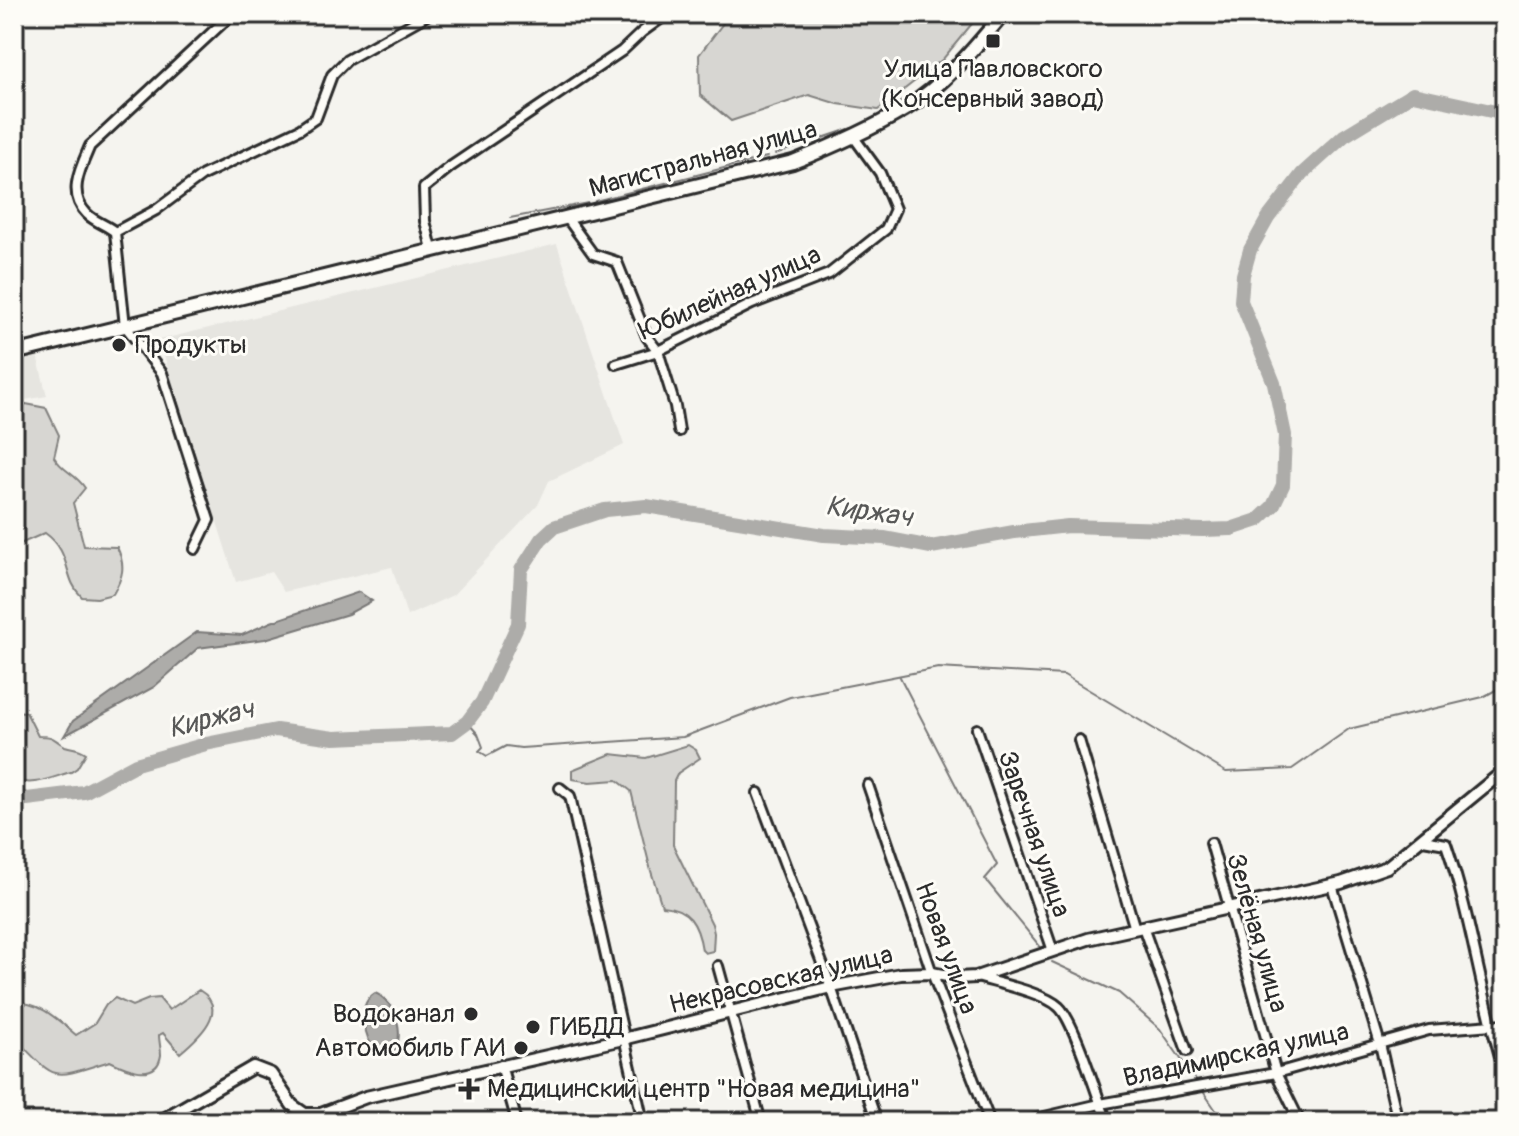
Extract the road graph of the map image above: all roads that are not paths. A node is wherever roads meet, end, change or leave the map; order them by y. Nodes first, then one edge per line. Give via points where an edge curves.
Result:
1 (232, 14) edge
2 (429, 14) edge
3 (667, 14) edge
4 (999, 19) edge
5 (853, 136) junction
6 (567, 218) junction
7 (115, 232) junction
8 (432, 249) junction
9 (125, 326) junction
10 (658, 351) junction
11 (14, 353) edge
12 (616, 364) dead end
13 (679, 431) dead end
14 (195, 549) dead end
15 (977, 729) dead end
16 (1079, 740) dead end
17 (1505, 770) edge
18 (868, 785) dead end
19 (560, 788) dead end
20 (758, 793) dead end
21 (1423, 840) junction
22 (1211, 843) dead end
23 (1332, 885) junction
24 (1230, 907) junction
25 (1139, 928) junction
26 (1053, 951) junction
27 (718, 966) dead end
28 (932, 973) junction
29 (976, 977) junction
30 (831, 987) junction
31 (732, 1012) junction
32 (1490, 1023) junction
33 (1505, 1024) edge
34 (623, 1039) junction
35 (1380, 1044) junction
36 (1187, 1051) dead end
37 (501, 1065) junction
38 (1276, 1073) junction
39 (1505, 1073) edge
40 (1100, 1104) junction
41 (175, 1118) edge
42 (306, 1118) edge
43 (158, 1122) edge
44 (517, 1122) edge
45 (643, 1122) edge
46 (761, 1122) edge
47 (877, 1122) edge
48 (990, 1122) edge
49 (1023, 1122) edge
50 (1107, 1122) edge
51 (1300, 1122) edge
52 (1398, 1122) edge

1 - 7 street via 90,146 77,174 76,199 89,216
2 - 7 street via 347,60 332,75 316,118 203,175
3 - 8 street via 424,188
4 - 5 main road, Магистральная улица via 952,71 907,108
5 - 6 main road, Магистральная улица via 793,162
5 - 10 street, Юбилейная улица via 880,173 895,209 886,229 829,274 752,304
6 - 8 main road, Магистральная улица
6 - 10 street via 593,254 617,262 647,337
7 - 9 street
8 - 9 main road, Магистральная улица
9 - 11 main road, Магистральная улица
9 - 14 street via 162,373 201,492 209,520
10 - 12 street, Юбилейная улица
10 - 13 street
15 - 26 street, Заречная улица
16 - 25 street
17 - 21 street, Некрасовская улица
18 - 28 street, Новая улица
19 - 34 street via 570,796
20 - 30 street
21 - 23 street, Некрасовская улица via 1387,867
21 - 32 street via 1446,844 1460,884
22 - 24 street, Зелёная улица
23 - 24 street, Некрасовская улица
23 - 35 street
24 - 25 street, Некрасовская улица
24 - 38 street, Зелёная улица
25 - 26 street, Некрасовская улица
25 - 36 street
26 - 29 street, Некрасовская улица
27 - 31 street
28 - 29 street, Некрасовская улица
28 - 30 street, Некрасовская улица
28 - 48 street, Новая улица
29 - 40 street via 1059,1007
30 - 31 street, Некрасовская улица
30 - 47 street
31 - 34 street, Некрасовская улица
31 - 46 street
32 - 33 street, Владимирская улица
32 - 35 street, Владимирская улица via 1429,1030
32 - 39 street
34 - 37 street, Некрасовская улица
34 - 45 street
35 - 38 street, Владимирская улица
35 - 52 street
37 - 42 street, Некрасовская улица via 366,1097
37 - 44 street
38 - 40 street, Владимирская улица
38 - 51 street, Зелёная улица
40 - 49 street, Владимирская улица
40 - 50 street
41 - 42 street, Некрасовская улица via 253,1067 271,1074
41 - 43 street, Некрасовская улица

